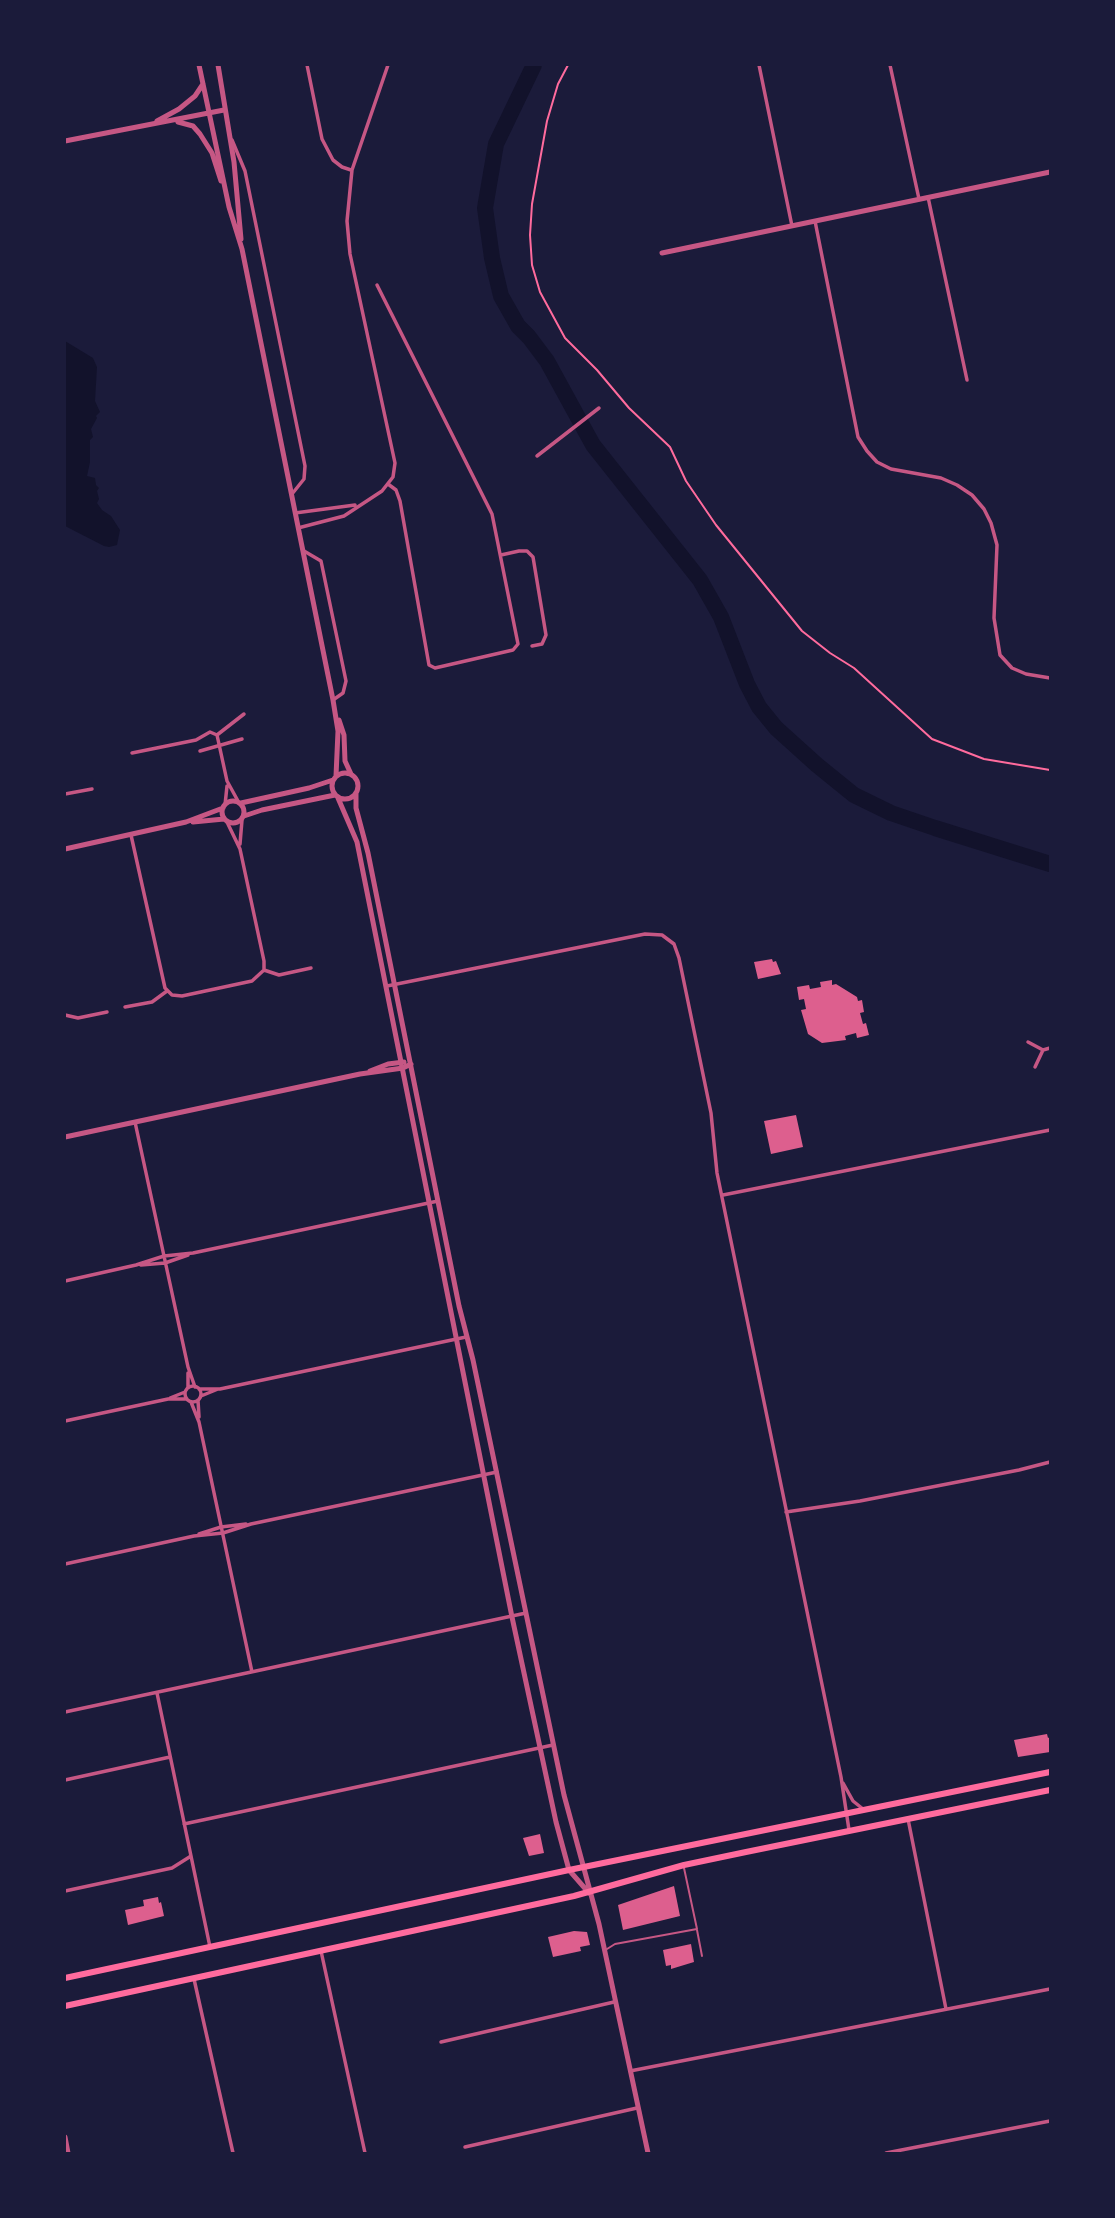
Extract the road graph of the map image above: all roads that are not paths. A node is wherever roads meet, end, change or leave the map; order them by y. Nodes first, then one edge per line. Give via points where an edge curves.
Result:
1 (199, 65) edge
2 (218, 65) edge
3 (307, 65) edge
4 (388, 65) edge
5 (759, 65) edge
6 (890, 65) edge
7 (204, 83) junction
8 (224, 110) junction
9 (209, 114) junction
10 (177, 121) junction
11 (155, 122) junction
12 (228, 132) junction
13 (65, 141) edge
14 (352, 170) junction
15 (1050, 172) edge
16 (928, 197) junction
17 (919, 199) junction
18 (229, 207) junction
19 (815, 221) junction
20 (792, 226) junction
21 (242, 249) junction
22 (662, 253) dead end
23 (377, 285) dead end
24 (967, 380) dead end
25 (599, 408) dead end
26 (537, 456) dead end
27 (388, 484) junction
28 (291, 495) junction
29 (359, 505) junction
30 (295, 513) junction
31 (298, 528) junction
32 (302, 550) junction
33 (501, 555) junction
34 (532, 646) dead end
35 (1050, 678) edge
36 (333, 700) junction
37 (244, 714) dead end
38 (217, 735) junction
39 (242, 739) dead end
40 (219, 746) junction
41 (200, 751) dead end
42 (132, 753) dead end
43 (352, 776) junction
44 (335, 778) junction
45 (227, 781) junction
46 (92, 789) dead end
47 (356, 793) junction
48 (65, 794) edge
49 (337, 797) junction
50 (239, 802) junction
51 (224, 806) junction
52 (243, 818) junction
53 (226, 820) junction
54 (186, 822) junction
55 (131, 835) junction
56 (65, 849) edge
57 (240, 849) junction
58 (311, 968) dead end
59 (264, 970) junction
60 (394, 984) junction
61 (387, 986) junction
62 (167, 991) junction
63 (125, 1007) dead end
64 (107, 1012) dead end
65 (65, 1015) edge
66 (1028, 1042) dead end
67 (1050, 1048) edge
68 (1043, 1051) junction
69 (411, 1063) junction
70 (402, 1065) junction
71 (1035, 1067) dead end
72 (135, 1122) junction
73 (1050, 1132) edge
74 (65, 1137) edge
75 (722, 1195) junction
76 (438, 1201) junction
77 (429, 1203) junction
78 (193, 1253) junction
79 (164, 1256) junction
80 (165, 1263) junction
81 (136, 1265) junction
82 (65, 1281) edge
83 (466, 1336) junction
84 (457, 1338) junction
85 (188, 1367) junction
86 (197, 1388) junction
87 (219, 1389) junction
88 (187, 1390) junction
89 (200, 1398) junction
90 (168, 1399) junction
91 (189, 1401) junction
92 (65, 1421) edge
93 (199, 1422) junction
94 (1050, 1462) edge
95 (497, 1472) junction
96 (485, 1475) junction
97 (786, 1512) junction
98 (251, 1524) junction
99 (221, 1527) junction
100 (223, 1533) junction
101 (194, 1536) junction
102 (65, 1564) edge
103 (526, 1613) junction
104 (512, 1616) junction
105 (252, 1672) junction
106 (157, 1693) junction
107 (65, 1712) edge
108 (553, 1745) junction
109 (541, 1748) junction
110 (170, 1757) junction
111 (1050, 1772) edge
112 (841, 1777) junction
113 (65, 1780) edge
114 (1050, 1790) edge
115 (863, 1809) junction
116 (845, 1812) junction
117 (908, 1819) junction
118 (184, 1824) junction
119 (849, 1830) junction
120 (191, 1856) junction
121 (684, 1866) junction
122 (585, 1867) junction
123 (569, 1870) junction
124 (65, 1891) edge
125 (589, 1893) junction
126 (697, 1929) junction
127 (210, 1947) junction
128 (321, 1951) junction
129 (604, 1953) junction
130 (702, 1956) dead end
131 (194, 1977) junction
132 (65, 1978) edge
133 (1050, 1989) edge
134 (614, 2001) junction
135 (65, 2006) edge
136 (946, 2009) junction
137 (441, 2042) dead end
138 (629, 2071) junction
139 (637, 2108) junction
140 (1050, 2121) edge
141 (65, 2142) edge
142 (465, 2147) dead end
143 (68, 2153) edge
144 (233, 2153) edge
145 (365, 2153) edge
146 (648, 2153) edge
147 (886, 2153) edge

1 - 7 street
2 - 8 street
3 - 14 street via 322,139 333,160
4 - 14 street
5 - 20 street
6 - 17 street
7 - 9 street
7 - 11 street via 179,109
8 - 9 street
8 - 12 street
9 - 10 street
9 - 18 street
10 - 11 street
10 - 18 street via 193,126 205,140
11 - 13 street
12 - 21 street
12 - 28 street via 245,171 305,466 304,479
14 - 27 street via 347,221 350,254 394,463
15 - 16 street
16 - 17 street
16 - 24 street
17 - 19 street
18 - 21 street
19 - 20 street
19 - 35 street via 858,437 877,462 957,485 984,509 997,545 994,618 1000,656 1012,668
20 - 22 street
21 - 28 street
23 - 33 street via 489,505
25 - 26 street
27 - 29 street
27 - 33 street via 400,501 427,661 435,668 507,653 518,644
28 - 30 street
29 - 30 street
29 - 31 street via 344,516
30 - 31 street
31 - 32 street
32 - 36 street
32 - 36 street via 321,561 346,681 343,693
33 - 34 street via 527,551 533,557 546,635 542,644
36 - 43 street
36 - 44 street via 338,731
37 - 38 street
38 - 40 street
38 - 42 street via 210,732 196,740
39 - 40 street
40 - 41 street
40 - 45 street
43 - 44 street via 344,773
43 - 47 street via 358,783
44 - 49 street via 332,788
44 - 50 street
45 - 50 street
45 - 51 street
46 - 48 street
47 - 49 street via 347,799
47 - 60 street
49 - 52 street via 262,810
49 - 61 street via 357,842
50 - 51 street
50 - 52 street
51 - 53 street
51 - 54 street
52 - 53 street via 235,823
52 - 57 street
53 - 54 street
53 - 57 street
54 - 55 street
55 - 56 street
55 - 62 street
57 - 59 street
58 - 59 street via 279,975
59 - 62 street via 252,981 182,996
60 - 61 street
60 - 69 street
60 - 75 street via 645,934 666,937 679,958
61 - 70 street
62 - 63 street via 152,1002
64 - 65 street via 78,1018
66 - 68 street
67 - 68 street
68 - 71 street
69 - 70 street
69 - 76 street
70 - 72 street
70 - 77 street
72 - 74 street
72 - 79 street
73 - 75 street
75 - 97 street
76 - 77 street
76 - 83 street
77 - 78 street
77 - 84 street
78 - 79 street
78 - 80 street
79 - 80 street
79 - 81 street
80 - 81 street
80 - 85 street
81 - 82 street
83 - 84 street
83 - 95 street
84 - 87 street
84 - 96 street
85 - 86 street
85 - 88 street
86 - 87 street
86 - 88 street
86 - 89 street
87 - 89 street
88 - 90 street
88 - 91 street
89 - 91 street
89 - 93 street
90 - 91 street
90 - 92 street
91 - 93 street
93 - 99 street
94 - 97 street
95 - 96 street
95 - 103 street
96 - 98 street
96 - 104 street
97 - 112 street
98 - 99 street
98 - 100 street
99 - 100 street
99 - 101 street
100 - 101 street
100 - 105 street
101 - 102 street
103 - 104 street
103 - 108 street
104 - 105 street
104 - 109 street
105 - 106 street
106 - 107 street
106 - 110 street
108 - 109 street
108 - 122 street
109 - 118 street
109 - 123 street
110 - 113 street
110 - 118 street
111 - 115 highway
112 - 115 street via 848,1795
112 - 116 street
114 - 117 highway
115 - 116 highway
116 - 119 street
116 - 122 highway
117 - 119 highway
117 - 136 street
118 - 120 street
119 - 121 highway
120 - 124 street via 172,1868
120 - 127 street
121 - 125 highway
121 - 126 lane
122 - 123 highway
122 - 125 street
123 - 125 street
123 - 127 highway
125 - 128 highway
125 - 129 street
126 - 129 lane via 614,1944
126 - 130 lane
127 - 132 highway
128 - 131 highway
128 - 145 street
129 - 134 street
131 - 135 highway
131 - 144 street
133 - 136 street
134 - 137 street
134 - 138 street
136 - 138 street
138 - 139 street
139 - 142 street
139 - 146 street
140 - 147 street
141 - 143 street

